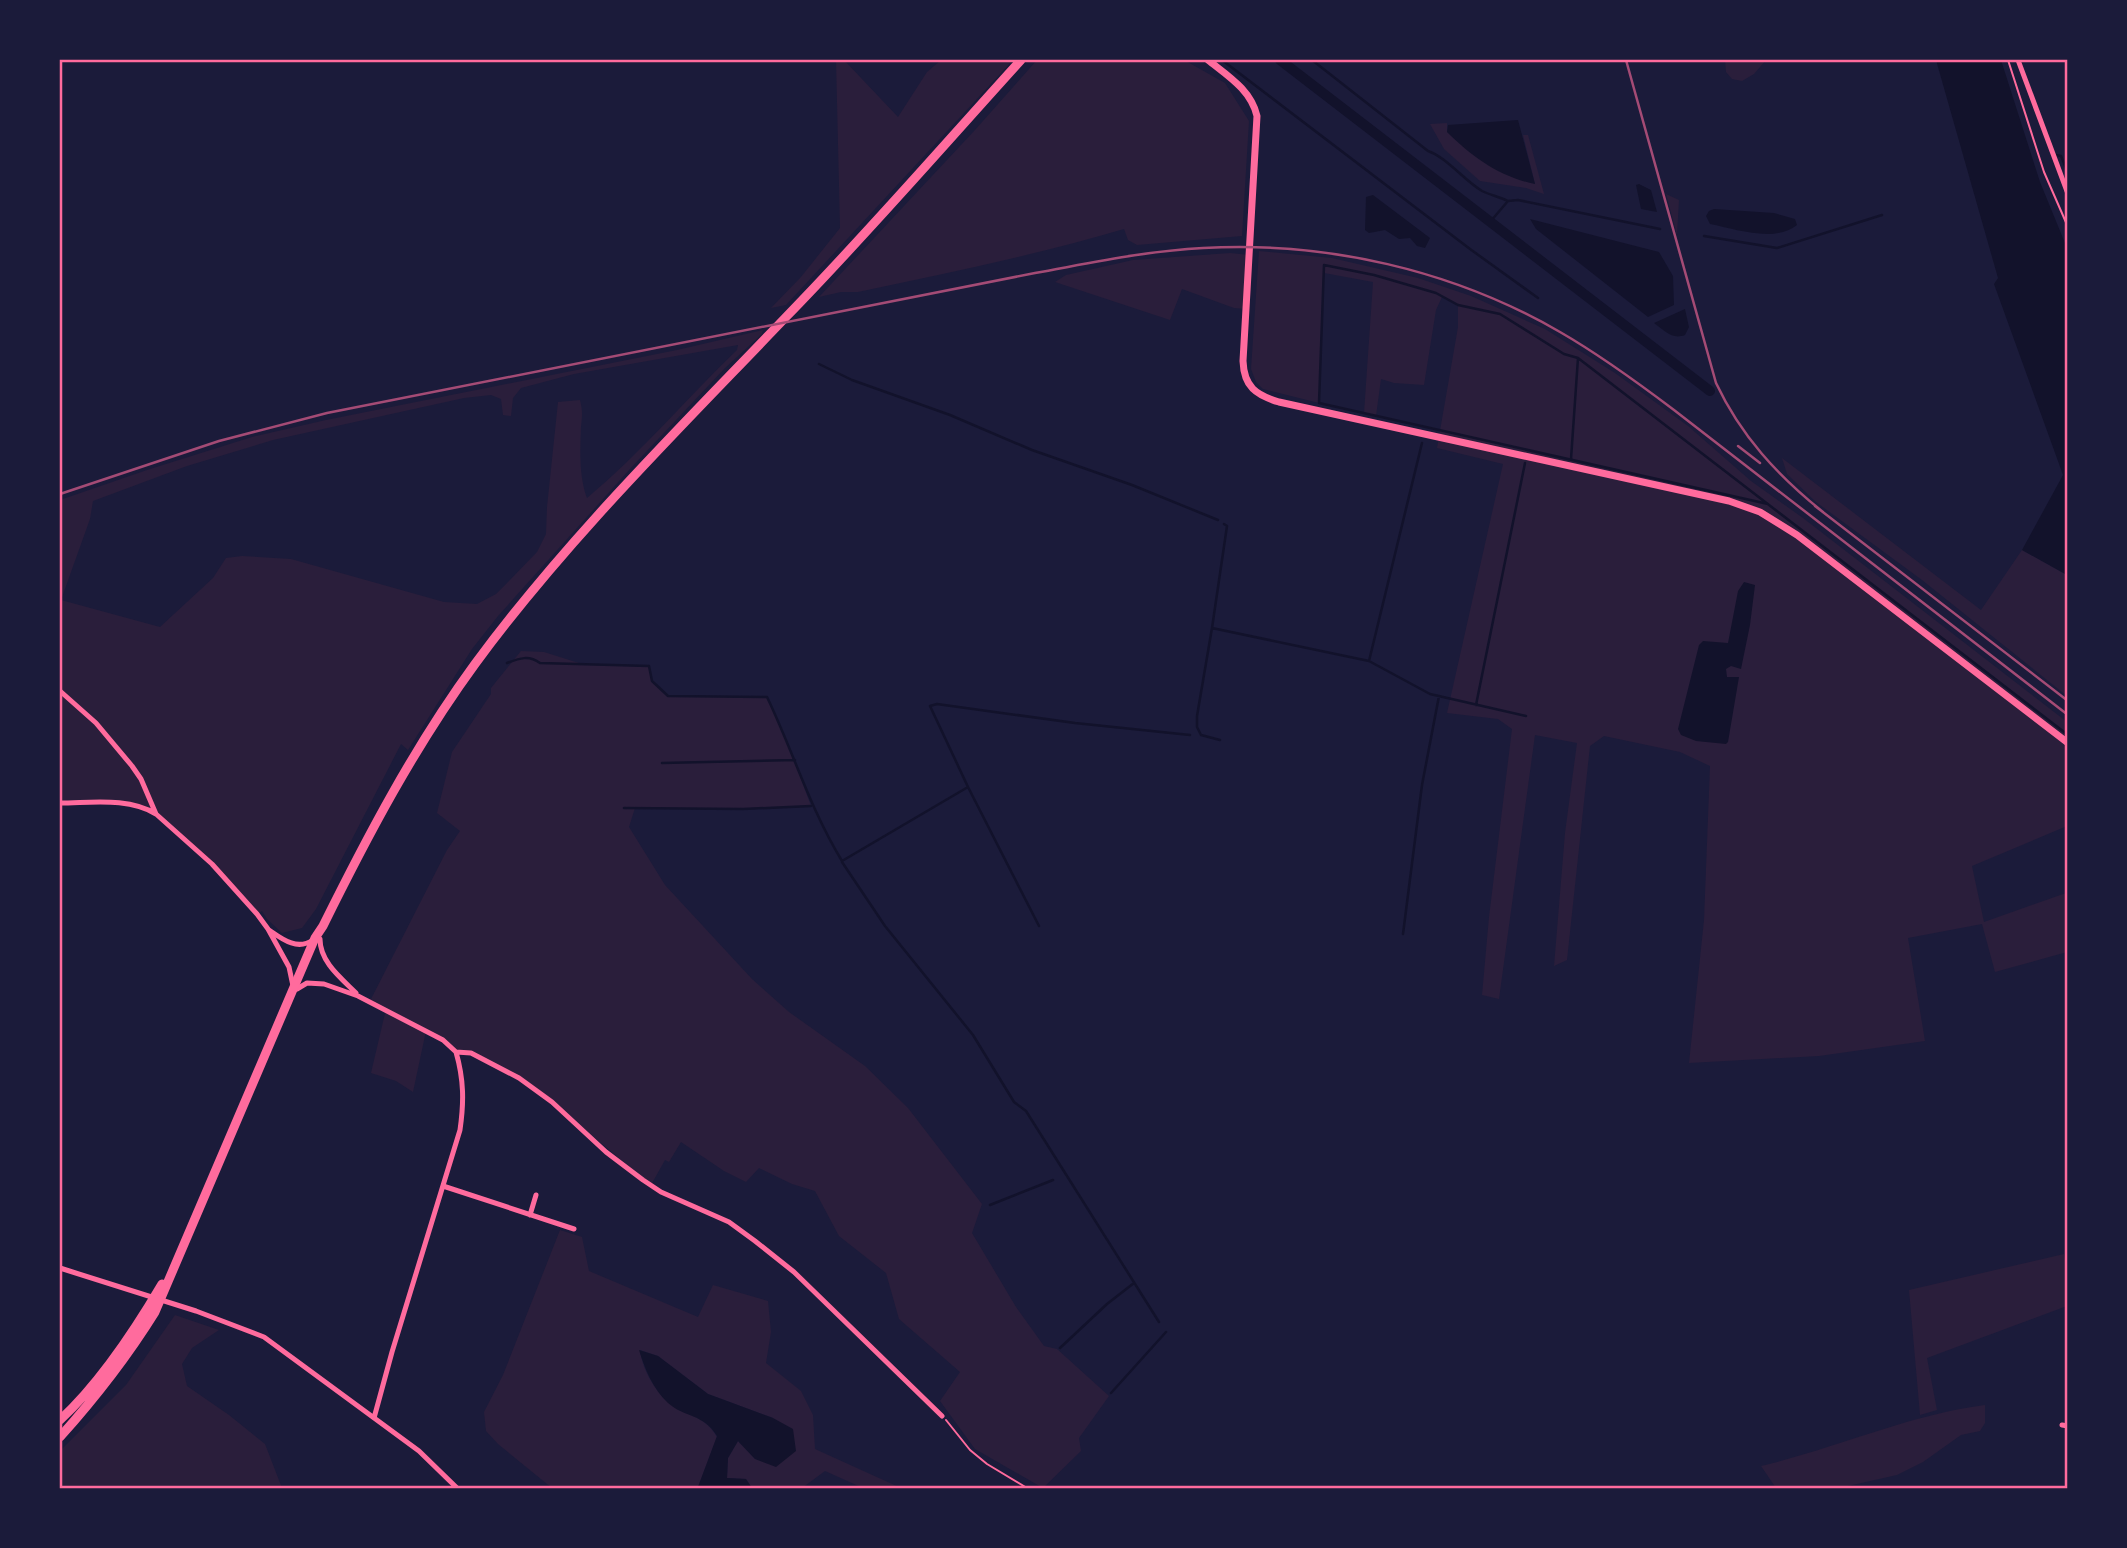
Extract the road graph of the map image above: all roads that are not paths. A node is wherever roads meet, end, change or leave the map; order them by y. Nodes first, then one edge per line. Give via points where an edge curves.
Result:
1 (1021, 60) edge
2 (1208, 60) edge
3 (2018, 60) edge
4 (2067, 194) edge
5 (60, 691) edge
6 (2067, 743) edge
7 (60, 803) edge
8 (156, 814) junction
9 (268, 929) junction
10 (318, 938) junction
11 (295, 988) junction
12 (358, 996) junction
13 (456, 1052) junction
14 (443, 1186) junction
15 (536, 1195) dead end
16 (530, 1215) junction
17 (574, 1229) dead end
18 (186, 1243) junction
19 (60, 1268) edge
20 (942, 1416) road end
21 (374, 1418) junction
22 (60, 1420) edge
23 (60, 1437) edge
24 (448, 1481) junction
25 (444, 1489) edge
26 (457, 1489) edge

1 - 10 main road via 521,604 411,760
2 - 6 street via 1246,92 1257,116 1243,361 1245,380 1254,392 1279,402 1729,500 1760,512 1797,535
3 - 4 street
5 - 8 street via 96,723 132,766
7 - 8 street via 122,803
8 - 9 street via 212,864
9 - 10 street via 299,945
9 - 11 street
10 - 11 main road
10 - 12 street via 331,969
11 - 12 street via 324,984
11 - 18 main road
12 - 13 street via 443,1040
13 - 14 street via 465,1100
13 - 20 street via 471,1054 519,1077 643,1180 729,1222 755,1241 794,1272
14 - 16 street
14 - 21 street
15 - 16 street
16 - 17 street
18 - 22 main road via 123,1345
18 - 23 main road via 155,1312 129,1353
19 - 21 street via 264,1337
21 - 24 street via 419,1451
24 - 25 street
24 - 26 street

